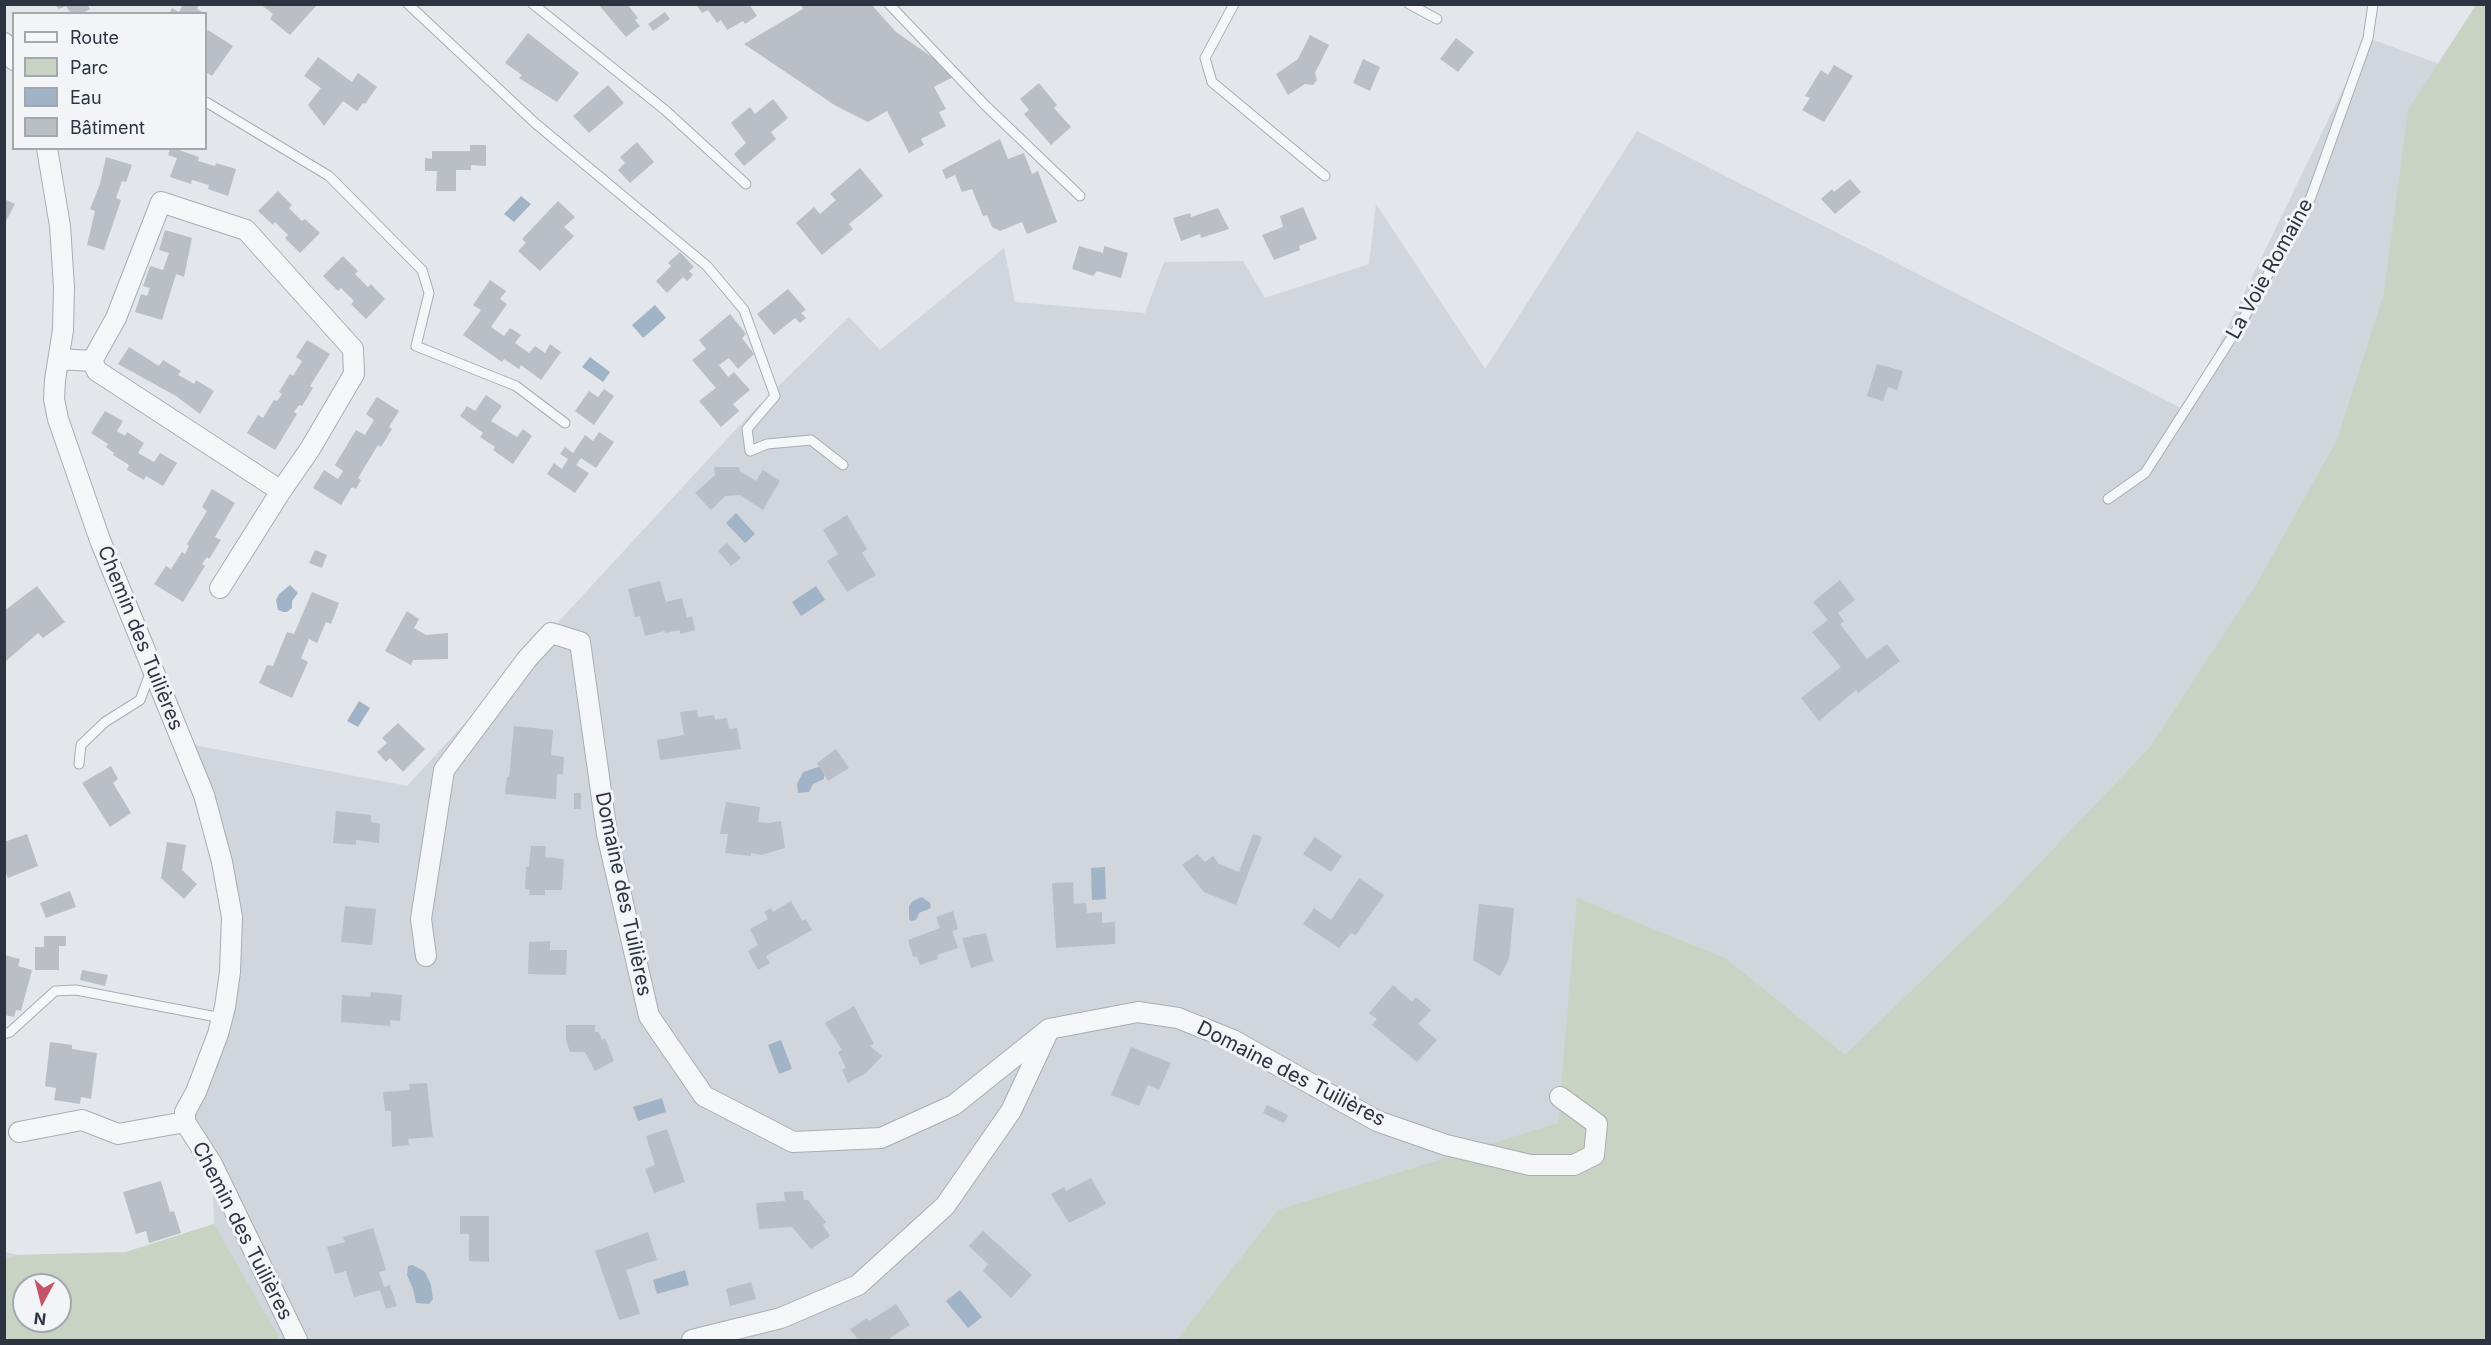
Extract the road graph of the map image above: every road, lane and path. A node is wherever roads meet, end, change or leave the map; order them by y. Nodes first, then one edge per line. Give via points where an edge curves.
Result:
1 (408, 4) edge
2 (533, 4) edge
3 (889, 4) edge
4 (1234, 4) edge
5 (1409, 4) edge
6 (2373, 4) edge
7 (1437, 20) dead end
8 (4, 43) edge
9 (12, 57) edge
10 (207, 103) edge
11 (47, 150) edge
12 (1324, 176) dead end
13 (746, 184) dead end
14 (1080, 196) dead end
15 (59, 359) junction
16 (92, 361) junction
17 (565, 423) dead end
18 (843, 465) dead end
19 (281, 491) junction
20 (2108, 499) dead end
21 (220, 588) dead end
22 (152, 669) junction
23 (79, 764) dead end
24 (426, 956) dead end
25 (222, 1018) junction
26 (1049, 1029) junction
27 (4, 1034) edge
28 (1560, 1097) dead end
29 (185, 1122) junction
30 (18, 1132) dead end
31 (297, 1341) edge
32 (692, 1341) edge

1 - 18 lane via 535,123 707,266 744,310 775,396 747,429 750,451 767,444 811,440
2 - 13 lane via 665,110
3 - 14 lane via 985,105
4 - 12 lane via 1205,58 1212,82
5 - 7 lane
6 - 20 lane, La Voie Romaine via 2368,38 2311,197 2241,323 2145,473
8 - 9 street
10 - 17 lane via 329,177 422,270 429,293 416,346 516,386
11 - 15 street, Chemin des Tuilières via 60,226 64,287
15 - 16 street
15 - 22 street, Chemin des Tuilières via 54,399 58,418 96,529
16 - 19 street via 97,371
16 - 19 street via 116,318 161,202 246,230 353,349 354,375
19 - 21 street
22 - 23 lane via 140,700 105,722 81,745
22 - 25 street, Chemin des Tuilières via 204,795 222,862 232,917 231,972
24 - 26 street, Domaine des Tuilières via 421,919 444,770 551,633 580,642 607,834 649,1016 704,1096 793,1142 881,1138 954,1105
25 - 27 lane via 76,990 55,991
25 - 29 street, Chemin des Tuilières via 200,1083 185,1112
26 - 28 street, Domaine des Tuilières via 1138,1012 1178,1018 1233,1040 1377,1121 1446,1145 1530,1165 1574,1165 1594,1155 1597,1124
26 - 32 street via 1011,1111 945,1206 858,1285 781,1318
29 - 30 street, Chemin des Tuilières via 118,1134 82,1120
29 - 31 street, Chemin des Tuilières via 212,1164

